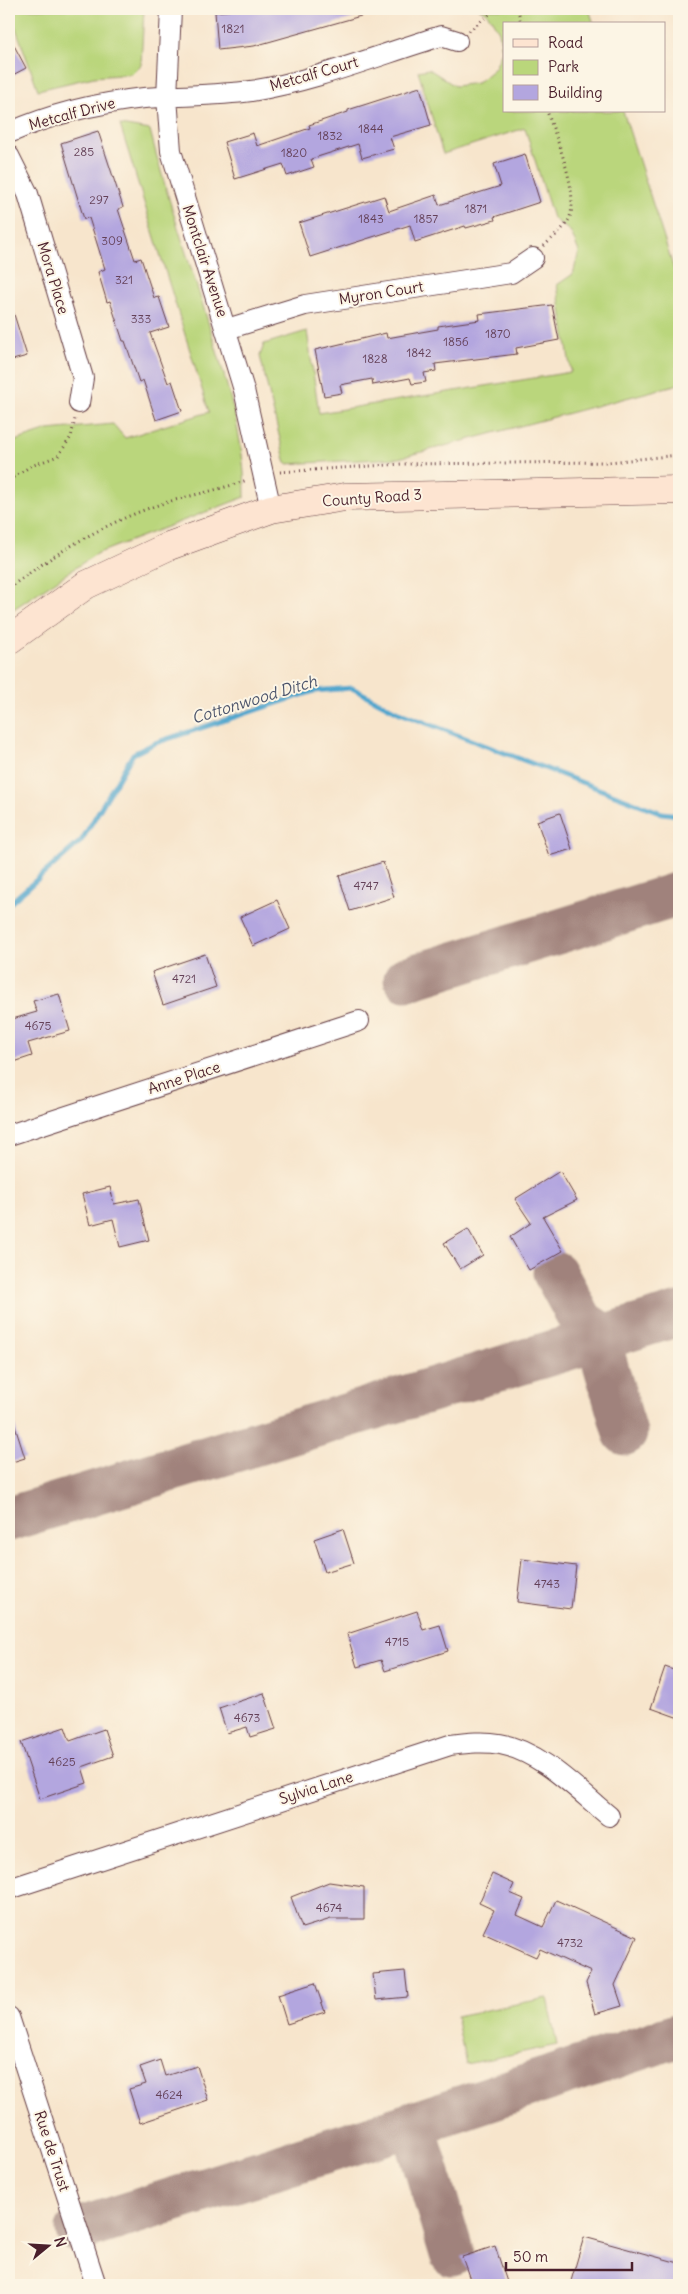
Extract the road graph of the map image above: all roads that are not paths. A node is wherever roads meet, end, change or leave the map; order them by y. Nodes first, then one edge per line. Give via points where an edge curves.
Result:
1 (171, 9) edge
2 (457, 41) road end
3 (167, 97) junction
4 (9, 133) edge
5 (9, 156) edge
6 (533, 258) road end
7 (226, 330) junction
8 (79, 403) road end
9 (679, 490) edge
10 (271, 509) junction
11 (9, 640) edge
12 (359, 1021) dead end
13 (9, 1135) edge
14 (609, 1816) dead end
15 (9, 1889) edge
16 (9, 2017) edge
17 (96, 2285) edge

1 - 3 street, Montclair Avenue
2 - 3 street, Metcalf Court via 440,36 300,80 251,90
3 - 4 street, Metcalf Drive via 100,104 32,122
3 - 7 street, Montclair Avenue via 171,151
5 - 8 street, Mora Place via 28,194 83,378
6 - 7 street, Myron Court via 512,273 305,305
7 - 10 street, Montclair Avenue via 244,390
9 - 10 street, County Road 3 via 345,496
10 - 11 street, County Road 3 via 169,546 86,585
12 - 13 street, Anne Place
14 - 15 street, Sylvia Lane via 552,1770 521,1750 501,1744 457,1744
16 - 17 street, Rue de Trust

